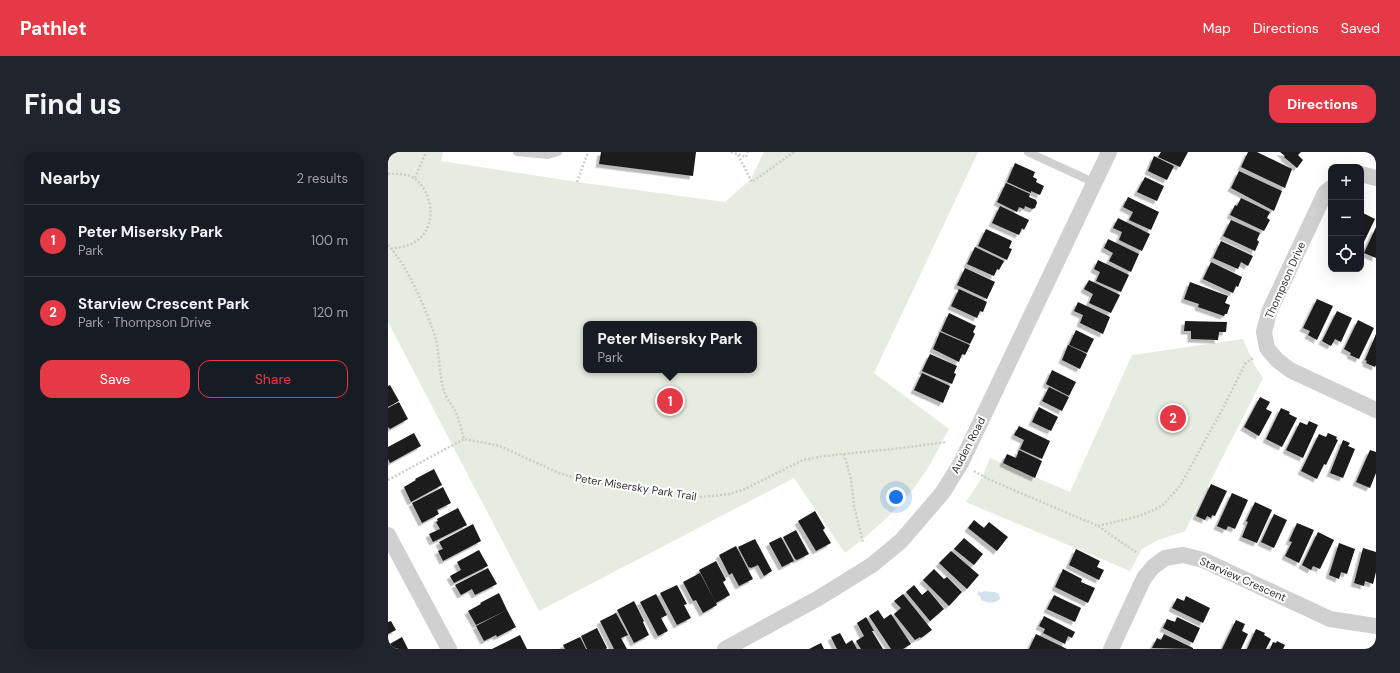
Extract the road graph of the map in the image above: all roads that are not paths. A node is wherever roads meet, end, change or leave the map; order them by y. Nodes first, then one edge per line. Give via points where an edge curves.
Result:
1 (517, 152) edge
2 (558, 152) edge
3 (1028, 152) edge
4 (1109, 152) edge
5 (1364, 175) edge
6 (1376, 178) edge
7 (1095, 183) junction
8 (1328, 191) edge
9 (1376, 410) edge
10 (388, 535) edge
11 (1376, 626) edge
12 (449, 649) edge
13 (725, 649) edge
14 (1111, 649) edge

1 - 2 lane via 548,155
3 - 7 lane
4 - 7 street, Auden Road
5 - 6 street
7 - 13 street, Auden Road via 961,463 943,492 901,540 872,565 817,599
8 - 9 street, Thompson Drive via 1269,312 1264,332 1267,348 1290,370
10 - 12 street
11 - 14 street, Starview Crescent via 1330,619 1202,560 1184,555 1165,558 1144,578

